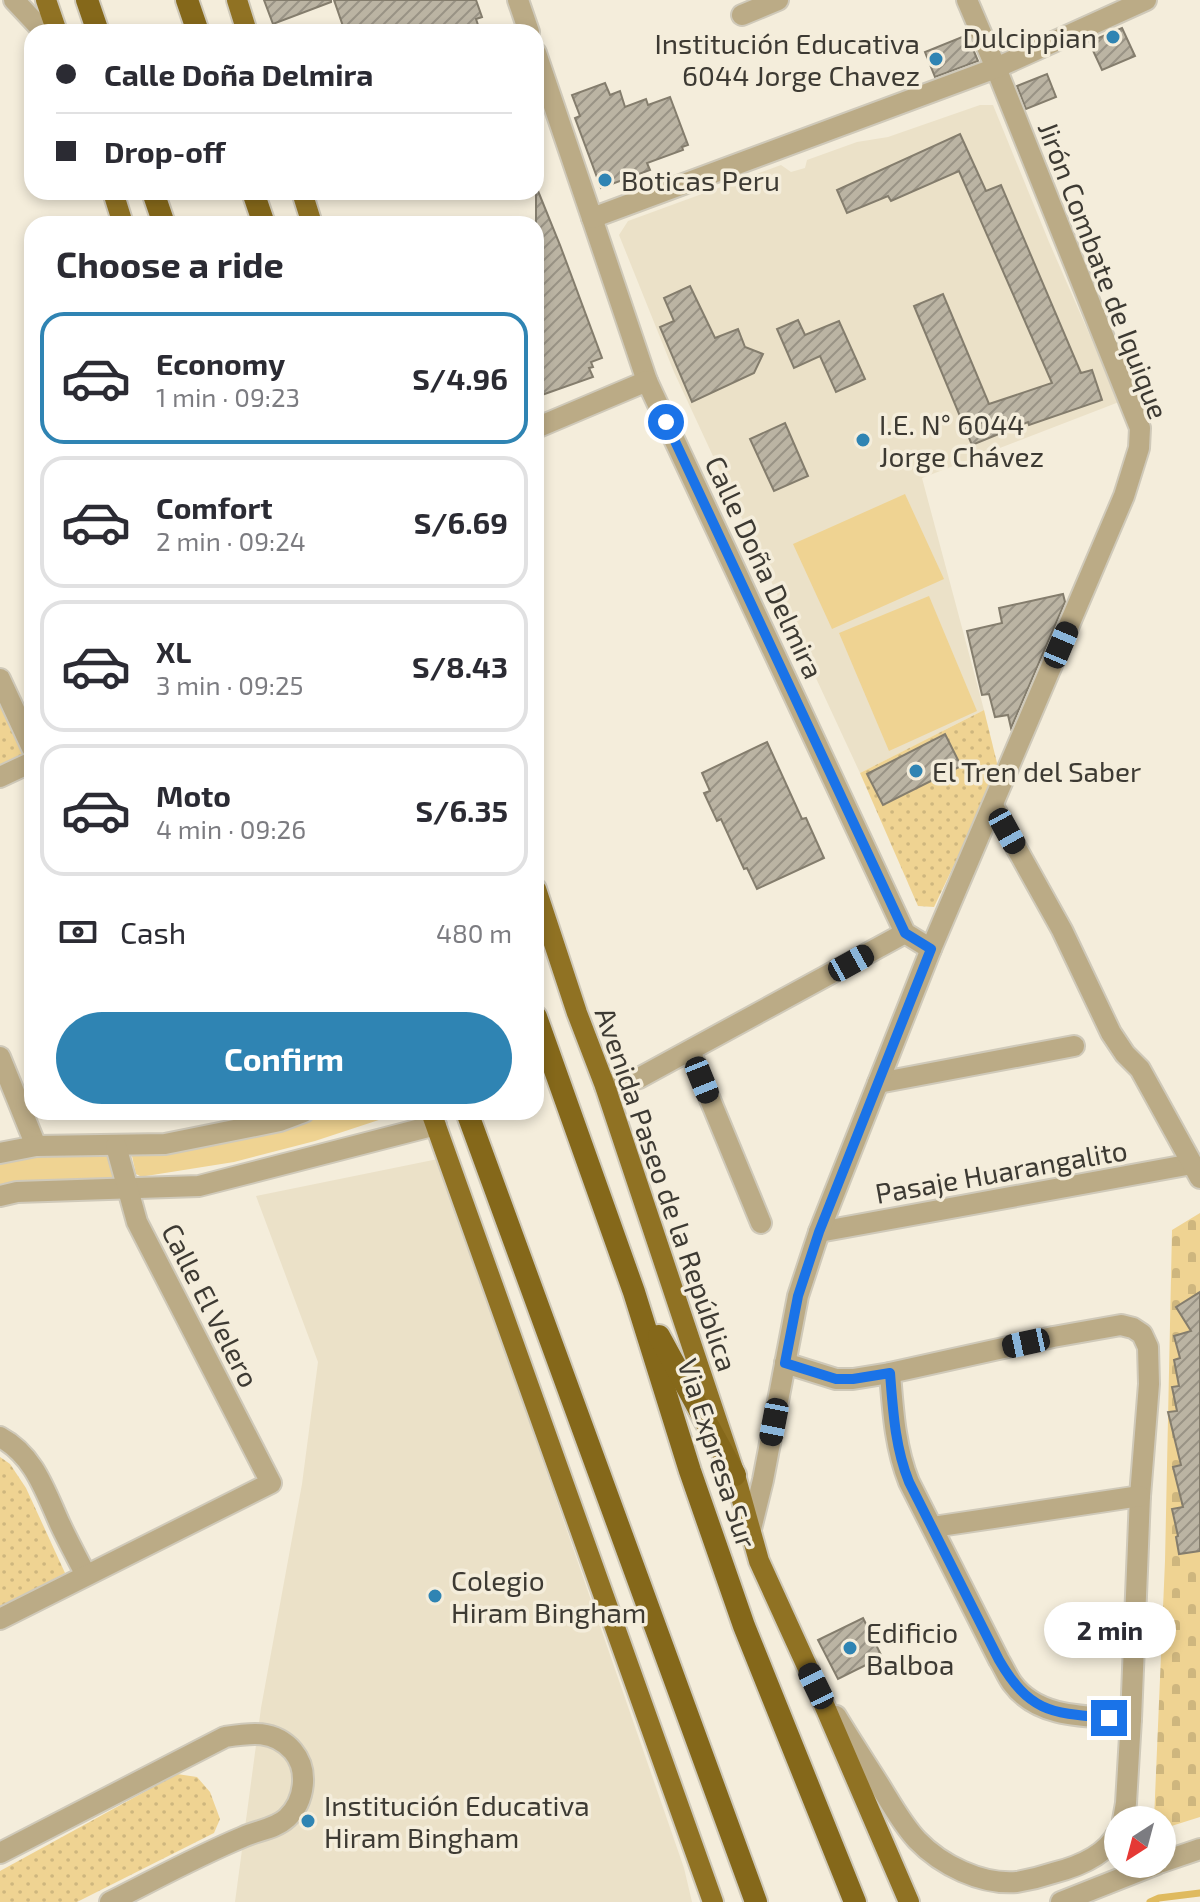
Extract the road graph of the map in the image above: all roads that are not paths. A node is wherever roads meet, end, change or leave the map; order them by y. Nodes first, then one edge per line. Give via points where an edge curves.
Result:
1 (14, 0) edge
2 (46, 0) edge
3 (87, 0) edge
4 (187, 0) edge
5 (237, 0) edge
6 (518, 0) edge
7 (778, 0) edge
8 (967, 0) edge
9 (1146, 0) edge
10 (742, 15) dead end
11 (37, 24) edge
12 (54, 24) edge
13 (95, 24) edge
14 (195, 24) edge
15 (244, 24) edge
16 (526, 24) edge
17 (996, 68) junction
18 (544, 77) edge
19 (592, 218) junction
20 (647, 381) junction
21 (544, 425) edge
22 (0, 679) edge
23 (24, 731) edge
24 (24, 766) edge
25 (0, 777) edge
26 (993, 806) junction
27 (544, 913) edge
28 (905, 933) junction
29 (931, 949) junction
30 (544, 1039) edge
31 (1074, 1046) dead end
32 (690, 1051) junction
33 (0, 1057) edge
34 (878, 1083) junction
35 (605, 1086) junction
36 (24, 1116) edge
37 (25, 1120) edge
38 (283, 1120) edge
39 (427, 1120) edge
40 (435, 1120) edge
41 (470, 1120) edge
42 (36, 1146) junction
43 (116, 1146) junction
44 (0, 1153) edge
45 (1196, 1171) edge
46 (127, 1188) junction
47 (0, 1196) edge
48 (761, 1223) dead end
49 (819, 1232) junction
50 (634, 1292) junction
51 (785, 1363) junction
52 (890, 1373) junction
53 (0, 1437) edge
54 (735, 1475) junction
55 (1140, 1496) junction
56 (933, 1527) junction
57 (751, 1529) junction
58 (86, 1575) junction
59 (0, 1619) edge
60 (816, 1686) junction
61 (1131, 1719) junction
62 (1125, 1806) edge
63 (1200, 1849) edge
64 (1104, 1851) edge
65 (0, 1853) edge
66 (1176, 1857) edge
67 (1122, 1878) edge
68 (110, 1902) edge
69 (713, 1902) edge
70 (756, 1902) edge
71 (855, 1902) edge
72 (909, 1902) edge
73 (1061, 1902) edge

1 - 11 street
2 - 12 main road
3 - 13 highway
4 - 14 highway
5 - 15 main road
6 - 16 street
7 - 10 street
8 - 17 street, Jirón Combate de Iquique
9 - 17 street
17 - 19 street
17 - 26 street, Jirón Combate de Iquique via 1140,428 1126,489
18 - 19 street, Calle Doña Delmira
19 - 20 street, Calle Doña Delmira
20 - 21 street
20 - 28 street, Calle Doña Delmira
22 - 23 street
24 - 25 street
26 - 29 street, Jirón Combate de Iquique
26 - 45 street via 1062,930 1111,1033 1140,1069
27 - 35 main road, Avenida Paseo de la República
28 - 29 street
28 - 32 street
29 - 34 street, Jirón Combate de Iquique
30 - 50 highway, Via Expresa Sur
31 - 34 street
32 - 35 street via 639,1078
32 - 48 street
33 - 36 street
34 - 49 street, Jirón Combate de Iquique
35 - 54 main road, Avenida Paseo de la República
37 - 42 street
38 - 43 street via 165,1144
39 - 46 street via 199,1186
40 - 69 main road
41 - 70 highway
42 - 43 street
42 - 44 street
43 - 46 street, Calle El Velero
45 - 49 street, Pasaje Huarangalito
46 - 47 street
46 - 58 street, Calle El Velero via 137,1222 271,1483
49 - 51 street, Jirón Combate de Iquique via 798,1296
50 - 54 highway
50 - 71 highway, Via Expresa Sur via 744,1626
51 - 52 street via 836,1379
51 - 57 street, Jirón Combate de Iquique
52 - 55 street via 1053,1337 1121,1325 1133,1328 1142,1334 1150,1364
52 - 56 street via 901,1462
53 - 58 street via 32,1465
54 - 57 main road, Avenida Paseo de la República
55 - 56 street
55 - 61 street
56 - 61 street via 1014,1685 1028,1698 1065,1714
57 - 60 main road, Avenida Paseo de la República via 759,1561
58 - 59 street
60 - 64 street, Avenida Paseo de la República via 909,1829 933,1854 982,1878 1015,1882 1064,1870
60 - 72 main road, Avenida Paseo de la República
61 - 62 street
63 - 66 street
65 - 68 street via 225,1737 257,1732 294,1752 303,1770 303,1786 286,1819
67 - 73 street

